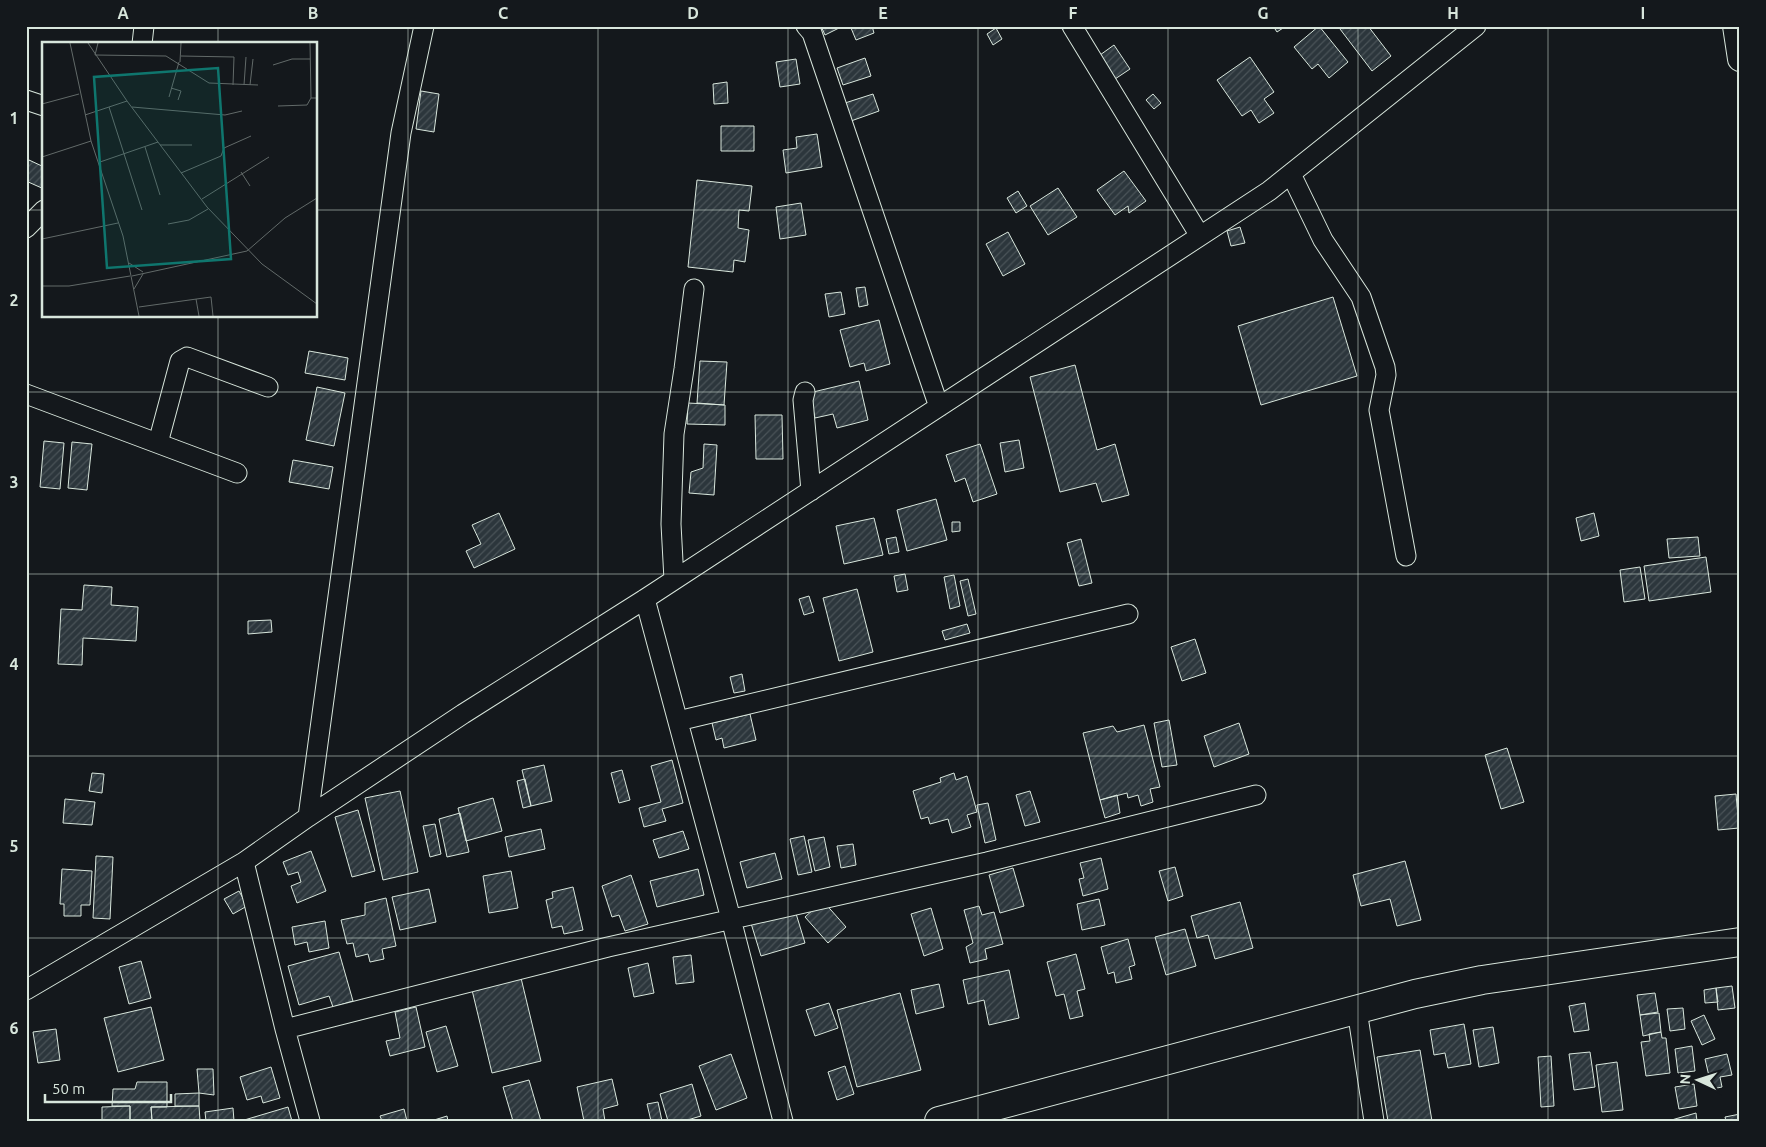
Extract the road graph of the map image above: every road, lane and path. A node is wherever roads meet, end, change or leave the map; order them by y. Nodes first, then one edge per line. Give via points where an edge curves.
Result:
1 (144, 26) edge
2 (424, 26) edge
3 (806, 26) edge
4 (1072, 26) edge
5 (1476, 26) edge
6 (1735, 26) edge
7 (142, 42) edge
8 (1740, 59) edge
9 (26, 100) edge
10 (42, 105) edge
11 (1291, 174) junction
12 (42, 212) edge
13 (26, 228) edge
14 (1200, 236) junction
15 (694, 290) dead end
16 (268, 387) dead end
17 (805, 392) dead end
18 (26, 394) edge
19 (939, 407) junction
20 (158, 444) junction
21 (236, 473) dead end
22 (811, 491) junction
23 (1406, 556) dead end
24 (674, 580) junction
25 (645, 599) junction
26 (1128, 614) dead end
27 (678, 721) junction
28 (1256, 795) dead end
29 (308, 817) junction
30 (244, 862) junction
31 (731, 919) junction
32 (1739, 942) edge
33 (26, 990) edge
34 (1357, 1010) junction
35 (285, 1029) junction
36 (310, 1121) edge
37 (783, 1121) edge
38 (939, 1121) edge
39 (1374, 1121) edge

1 - 7 street
2 - 29 street via 401,133
3 - 19 street via 812,33
4 - 14 street
5 - 11 street
6 - 8 main road
9 - 10 street
11 - 14 street
11 - 23 street via 1323,240 1361,296 1385,367 1380,410
12 - 13 street
14 - 19 street
15 - 24 street via 674,434 671,524
16 - 20 street via 187,358 180,361
17 - 22 street
18 - 20 street
19 - 22 street
20 - 21 street
22 - 24 street
24 - 25 street
25 - 27 street
25 - 29 street
26 - 27 street
27 - 31 street
28 - 31 street via 987,862
29 - 30 street
30 - 33 street
30 - 35 street
31 - 35 street
31 - 37 street
32 - 34 highway via 1482,980
34 - 38 highway
34 - 39 street
35 - 36 street

